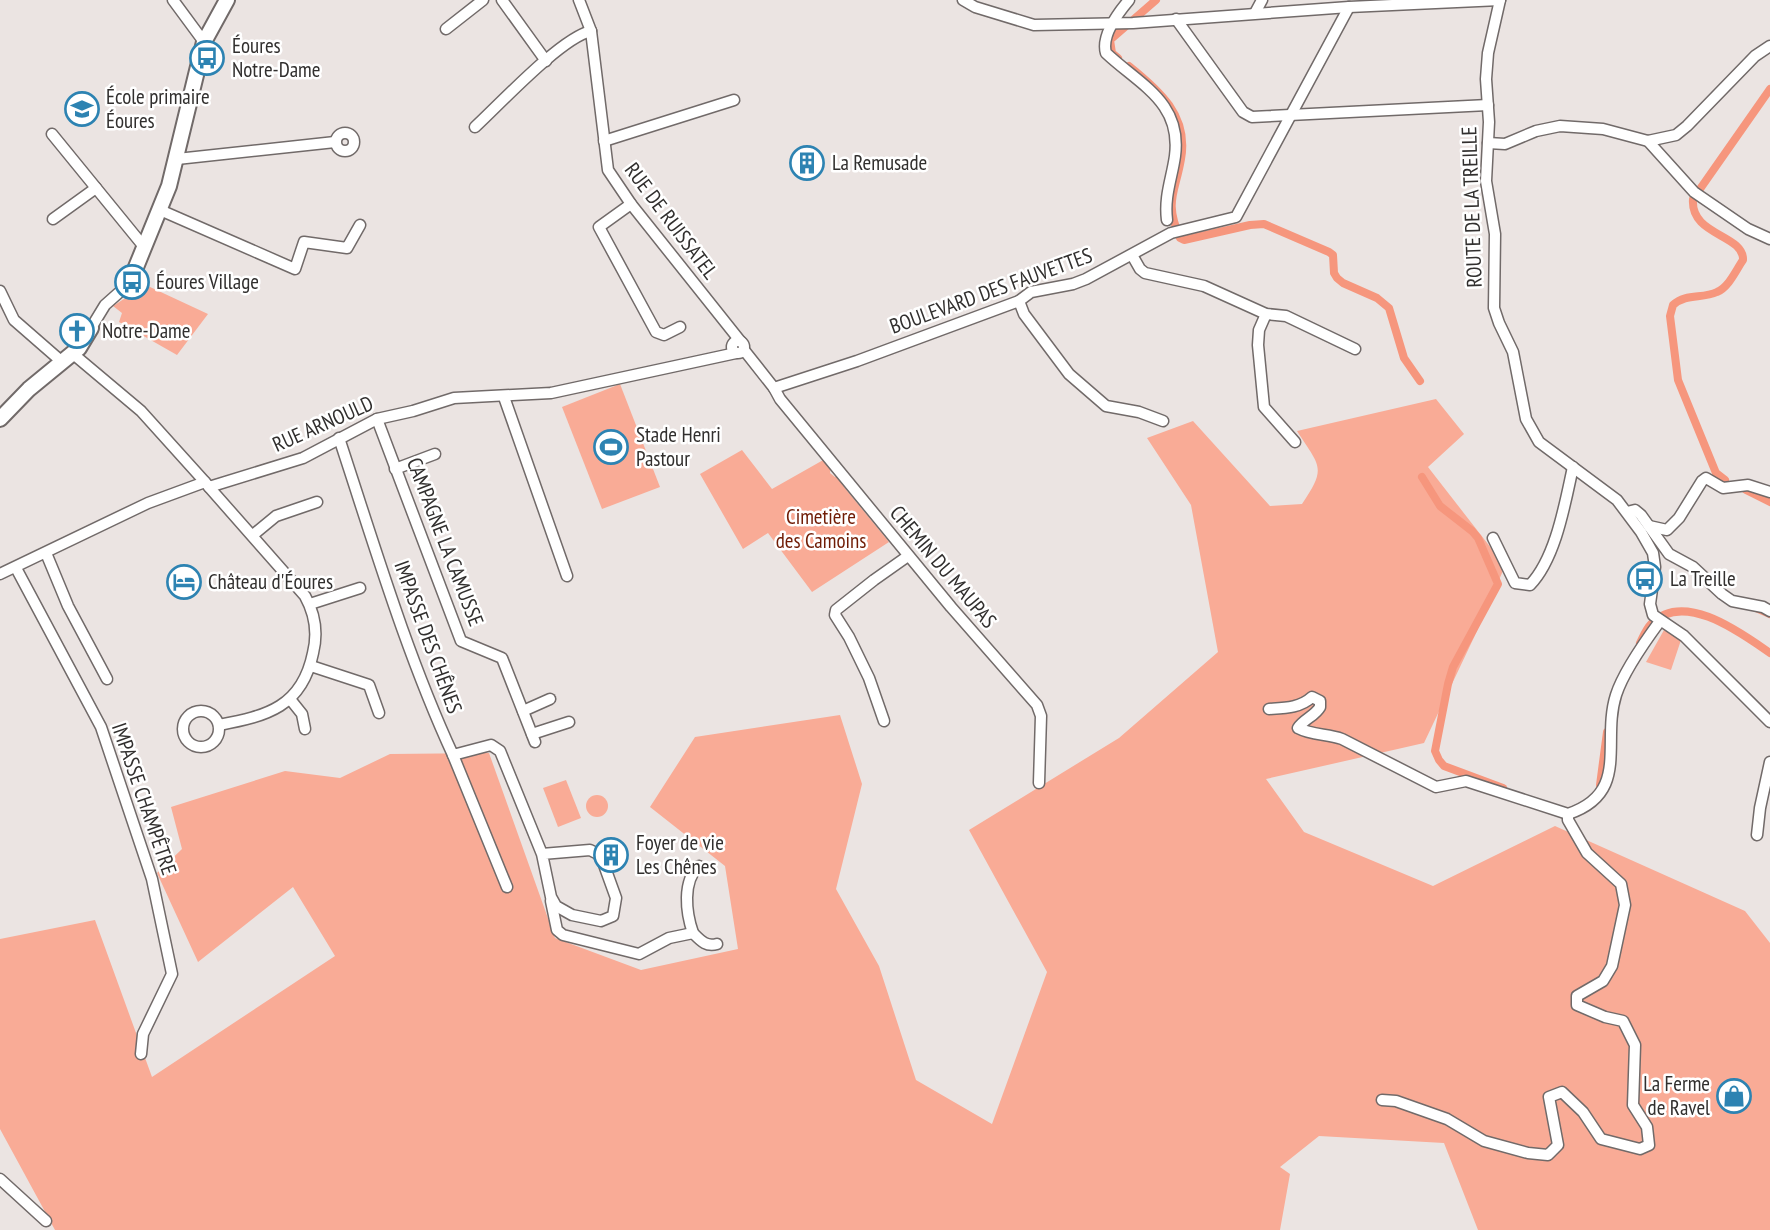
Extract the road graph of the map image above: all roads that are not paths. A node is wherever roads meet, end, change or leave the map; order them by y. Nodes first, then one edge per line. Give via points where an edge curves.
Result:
1 (173, 0) edge
2 (227, 0) edge
3 (483, 0) edge
4 (502, 0) edge
5 (579, 0) edge
6 (963, 0) edge
7 (1129, 0) edge
8 (1262, 0) edge
9 (1500, 0) edge
10 (1349, 7) junction
11 (1255, 13) junction
12 (1177, 19) junction
13 (1118, 23) junction
14 (446, 29) dead end
15 (592, 31) junction
16 (204, 42) junction
17 (1770, 46) edge
18 (546, 61) junction
19 (734, 100) dead end
20 (1488, 105) junction
21 (1291, 116) junction
22 (475, 127) dead end
23 (52, 134) dead end
24 (604, 141) junction
25 (1648, 141) junction
26 (335, 142) dead end
27 (1488, 144) junction
28 (177, 159) junction
29 (96, 188) junction
30 (631, 204) junction
31 (160, 210) junction
32 (52, 219) dead end
33 (1167, 220) dead end
34 (360, 225) dead end
35 (1770, 239) edge
36 (145, 248) junction
37 (1132, 255) junction
38 (132, 277) joint
39 (0, 291) edge
40 (1019, 301) junction
41 (1266, 314) junction
42 (680, 327) dead end
43 (91, 328) joint
44 (737, 345) junction
45 (1355, 349) dead end
46 (67, 357) junction
47 (774, 388) junction
48 (504, 397) junction
49 (0, 419) edge
50 (377, 419) junction
51 (1163, 421) dead end
52 (339, 438) junction
53 (1294, 442) dead end
54 (435, 454) dead end
55 (1573, 467) junction
56 (395, 469) junction
57 (207, 484) junction
58 (1770, 492) edge
59 (317, 502) dead end
60 (1627, 512) junction
61 (1649, 526) junction
62 (253, 536) junction
63 (1493, 538) dead end
64 (46, 553) junction
65 (908, 556) junction
66 (16, 568) junction
67 (0, 575) edge
68 (567, 576) dead end
69 (360, 588) dead end
70 (310, 604) junction
71 (1770, 611) edge
72 (1659, 620) junction
73 (311, 666) junction
74 (107, 679) dead end
75 (290, 699) junction
76 (550, 699) dead end
77 (1269, 709) dead end
78 (523, 710) junction
79 (379, 713) dead end
80 (884, 721) dead end
81 (569, 722) dead end
82 (1770, 722) edge
83 (219, 725) dead end
84 (305, 729) dead end
85 (453, 755) junction
86 (1770, 762) edge
87 (1039, 783) dead end
88 (1568, 814) junction
89 (1757, 835) dead end
90 (542, 853) junction
91 (699, 866) dead end
92 (508, 887) dead end
93 (551, 897) junction
94 (693, 933) junction
95 (717, 944) dead end
96 (141, 1054) dead end
97 (1382, 1100) dead end
98 (0, 1179) edge
99 (46, 1221) dead end

1 - 16 street
2 - 16 street
3 - 14 street
4 - 18 street
5 - 15 street, RUE DE RUISSATEL
6 - 13 street via 1034,25
7 - 13 street
8 - 11 street
9 - 10 street
9 - 20 street, ROUTE DE LA TREILLE via 1488,53
10 - 11 street
10 - 21 street, BOULEVARD DES FAUVETTES
11 - 12 street
12 - 13 street
12 - 21 street via 1243,112 1252,117
13 - 33 street via 1105,40 1107,53 1161,100 1174,126
15 - 18 street via 573,38
15 - 24 street, RUE DE RUISSATEL
16 - 28 street
17 - 25 street via 1676,135
18 - 22 street
19 - 24 street
20 - 21 street
20 - 27 street, ROUTE DE LA TREILLE
21 - 37 street, BOULEVARD DES FAUVETTES via 1236,217 1176,231
23 - 29 street
24 - 30 street, RUE DE RUISSATEL via 608,170
25 - 27 street via 1603,129 1560,126 1505,144
25 - 35 street via 1697,194
26 - 28 street
27 - 55 street, ROUTE DE LA TREILLE via 1486,181 1495,234 1494,309 1513,352 1531,429 1539,442
28 - 31 street
29 - 32 street
29 - 36 street
30 - 42 street via 599,227 656,332 664,335
30 - 44 street, RUE DE RUISSATEL
31 - 34 street via 295,269 304,242 347,248
31 - 36 street
36 - 38 street
37 - 40 street, BOULEVARD DES FAUVETTES via 1086,279 1031,292
37 - 41 street via 1144,273 1204,286
38 - 43 street
39 - 46 street via 14,320
40 - 47 street, BOULEVARD DES FAUVETTES
40 - 51 street via 1069,374 1106,406
41 - 45 street via 1286,316
41 - 53 street via 1258,345 1264,407
43 - 46 street
44 - 47 street
44 - 48 street, RUE ARNOULD via 721,356 551,393
46 - 49 street
46 - 57 street via 141,411
47 - 65 street, CHEMIN DU MAUPAS
48 - 50 street, RUE ARNOULD via 454,398
48 - 68 street
50 - 52 street, RUE ARNOULD
50 - 56 street, CAMPAGNE LA CAMUSSE
52 - 57 street, RUE ARNOULD via 303,458
52 - 85 street, IMPASSE DES CHÊNES
54 - 56 street
55 - 60 street, ROUTE DE LA TREILLE
55 - 63 street via 1550,549 1530,585 1515,583
56 - 78 street, CAMPAGNE LA CAMUSSE via 461,641 502,658
57 - 62 street
57 - 64 street, RUE ARNOULD via 148,503
58 - 61 street via 1753,486 1723,488 1704,478 1667,530
59 - 62 street via 276,516
60 - 61 street via 1635,510
60 - 72 street, ROUTE DE LA TREILLE via 1653,554 1650,604
61 - 71 street via 1669,554 1693,566 1731,601
62 - 70 street
64 - 66 street, RUE ARNOULD
64 - 74 street
65 - 80 street via 835,615 869,678
65 - 87 street, CHEMIN DU MAUPAS via 1037,705 1041,716
66 - 67 street, RUE ARNOULD
66 - 96 street, IMPASSE CHAMPÊTRE via 101,727 152,879 172,974 143,1034
69 - 70 street
70 - 73 street via 316,629
72 - 82 street via 1684,636
72 - 88 street via 1616,695 1606,783 1597,798
73 - 75 street
73 - 79 street via 369,685
75 - 83 street via 267,713
75 - 84 street via 302,715
76 - 78 street
77 - 88 street via 1298,706 1312,697 1320,701 1320,707 1298,728 1304,732 1342,739 1436,787 1466,781
78 - 81 street, CAMPAGNE LA CAMUSSE via 533,738
85 - 90 street via 483,746 500,751
85 - 92 street, IMPASSE DES CHÊNES
86 - 89 street
88 - 97 street via 1587,853 1621,884 1625,905 1612,966 1603,981 1577,996 1577,1005 1623,1021 1635,1045 1633,1105 1647,1127 1649,1145 1640,1149 1601,1139 1562,1092 1549,1097 1558,1145 1548,1155 1483,1141 1447,1119
90 - 93 street
90 - 93 street via 590,850 598,854 616,906 613,916 601,921 561,911
91 - 94 street via 691,876 687,904
93 - 94 street via 557,930 563,935 632,954
94 - 95 street via 704,943
98 - 99 street

